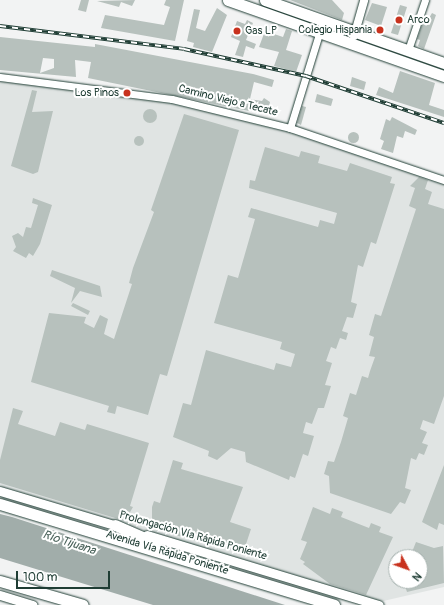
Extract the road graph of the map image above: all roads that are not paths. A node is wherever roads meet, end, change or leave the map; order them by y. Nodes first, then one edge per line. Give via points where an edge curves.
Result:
1 (228, 0) edge
2 (265, 0) edge
3 (364, 0) edge
4 (425, 0) edge
5 (323, 21) junction
6 (320, 32) junction
7 (356, 32) junction
8 (352, 43) junction
9 (408, 50) junction
10 (444, 63) edge
11 (444, 76) edge
12 (0, 77) edge
13 (290, 128) junction
14 (444, 180) edge
15 (0, 491) edge
16 (0, 504) edge
17 (115, 525) junction
18 (188, 559) junction
19 (0, 581) edge
20 (0, 595) edge
21 (32, 605) edge
22 (83, 605) edge
23 (334, 605) edge
24 (379, 605) edge

1 - 6 main road
2 - 5 main road
3 - 7 street
4 - 9 street
5 - 6 street
5 - 7 main road
6 - 8 main road
6 - 13 street
7 - 8 street
7 - 9 main road
8 - 11 main road
9 - 10 main road
12 - 13 street, Camino Viejo a Tecate via 172,99
13 - 14 street, Camino Viejo a Tecate
15 - 17 main road, Prolongación Vía Rápida Poniente
16 - 18 main road, Avenida Vía Rápida Poniente
17 - 18 main road via 182,553
17 - 24 main road, Prolongación Vía Rápida Poniente
18 - 23 main road, Avenida Vía Rápida Poniente
19 - 22 main road
20 - 21 main road

